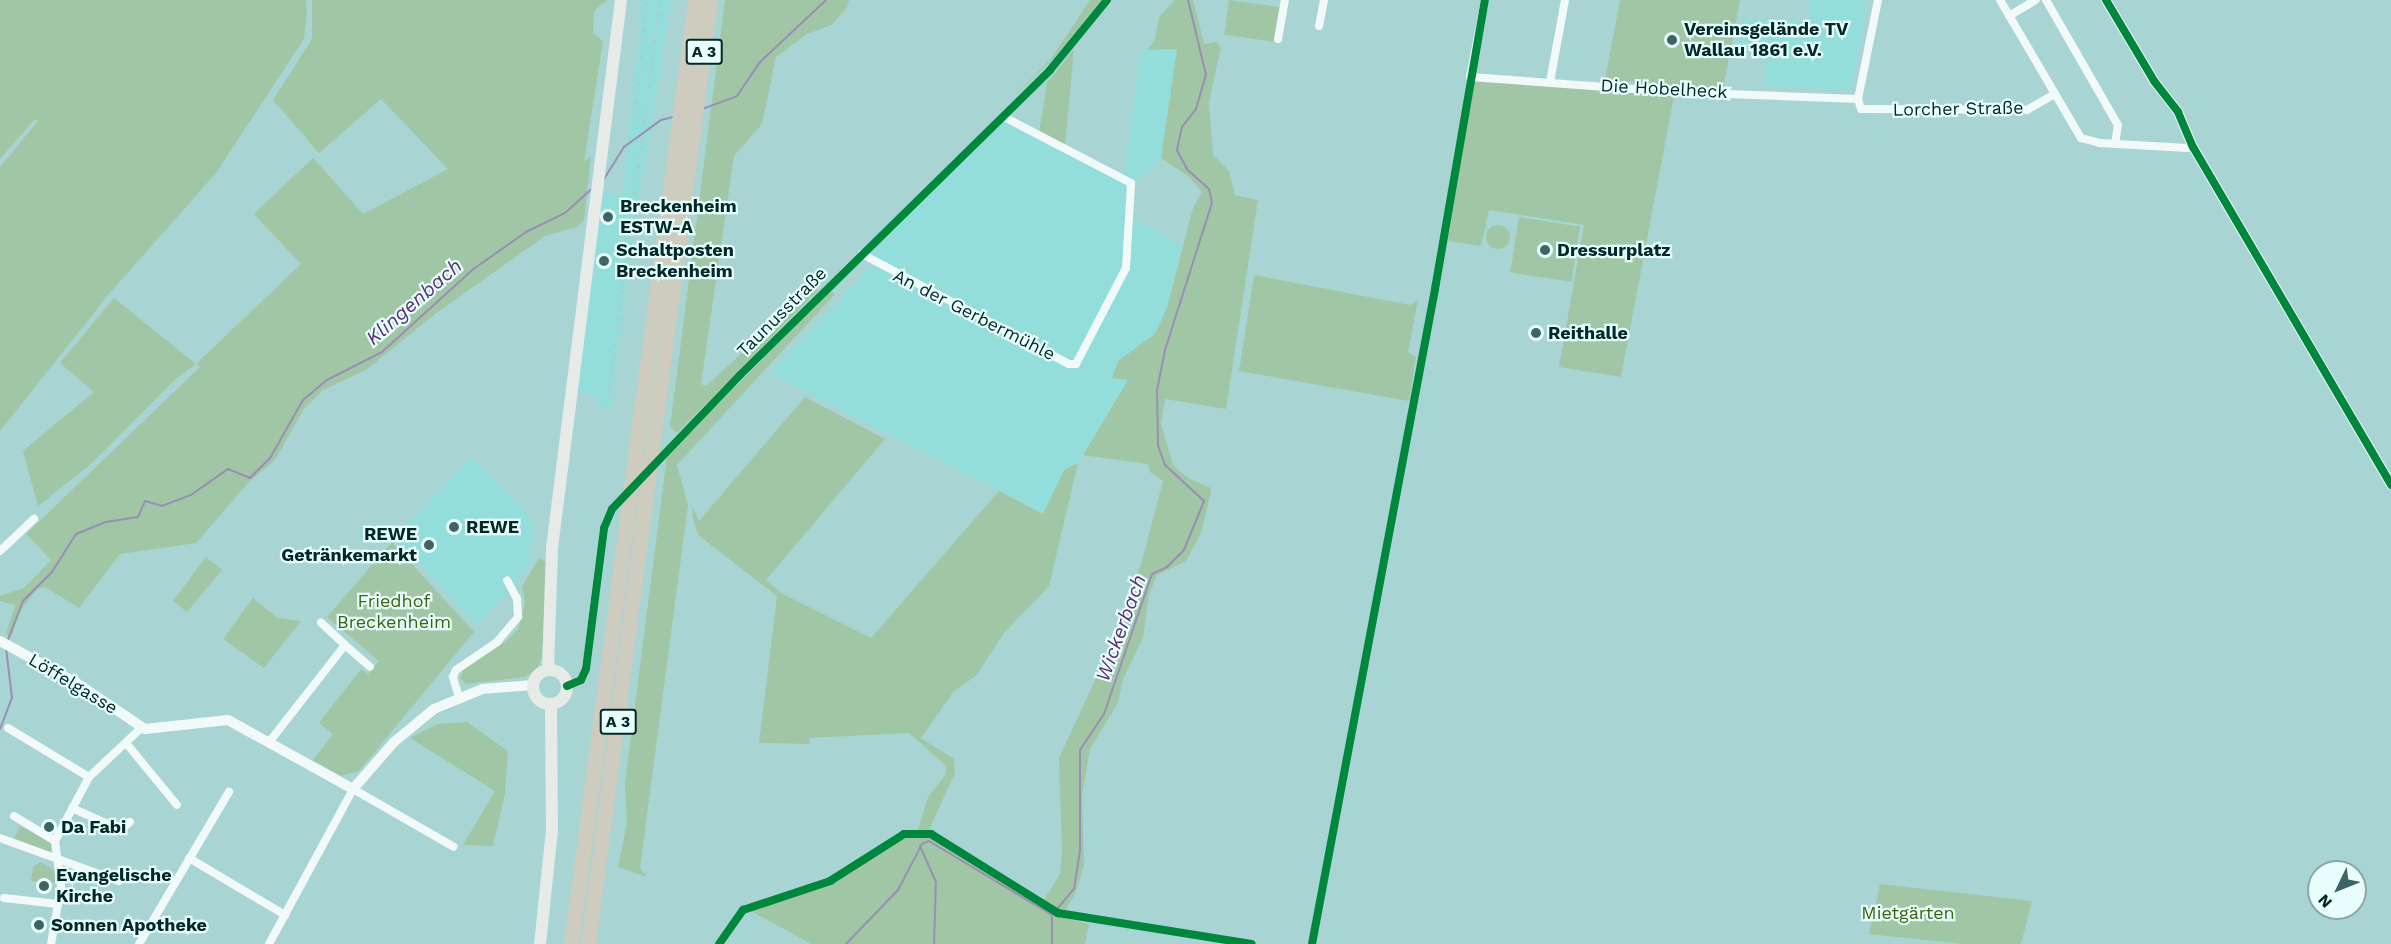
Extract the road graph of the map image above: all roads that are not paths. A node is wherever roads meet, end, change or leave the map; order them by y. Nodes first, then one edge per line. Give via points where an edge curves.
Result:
1 (621, 0) edge
2 (695, 0) edge
3 (710, 0) edge
4 (1107, 0) edge
5 (1285, 0) edge
6 (1324, 0) edge
7 (1485, 0) edge
8 (1565, 0) edge
9 (1878, 0) edge
10 (2000, 0) edge
11 (2036, 0) edge
12 (2046, 0) edge
13 (2106, 0) edge
14 (2009, 16) junction
15 (1319, 26) dead end
16 (1278, 39) dead end
17 (1550, 82) junction
18 (2055, 94) junction
19 (690, 101) junction
20 (1858, 102) junction
21 (1004, 117) junction
22 (687, 126) junction
23 (2115, 144) junction
24 (2187, 148) dead end
25 (862, 254) junction
26 (2391, 485) edge
27 (34, 519) dead end
28 (0, 551) edge
29 (507, 580) dead end
30 (321, 623) dead end
31 (4, 644) edge
32 (345, 645) junction
33 (370, 667) dead end
34 (548, 670) junction
35 (533, 685) junction
36 (567, 686) junction
37 (459, 697) junction
38 (551, 704) junction
39 (8, 728) dead end
40 (141, 728) junction
41 (270, 741) junction
42 (126, 743) junction
43 (89, 777) junction
44 (353, 789) junction
45 (229, 792) dead end
46 (177, 805) dead end
47 (72, 808) junction
48 (15, 816) dead end
49 (130, 822) dead end
50 (0, 838) edge
51 (55, 841) junction
52 (454, 847) dead end
53 (56, 857) junction
54 (189, 858) junction
55 (118, 881) dead end
56 (3, 898) dead end
57 (58, 903) junction
58 (285, 915) junction
59 (51, 944) edge
60 (139, 944) edge
61 (269, 944) edge
62 (540, 944) edge
63 (571, 944) edge
64 (588, 944) edge

1 - 34 main road via 553,537
2 - 19 highway, A 3
3 - 19 highway, A 3
4 - 21 street, Taunusstraße via 1050,70
5 - 16 street
6 - 15 street
7 - 17 street, Die Hobelheck via 1470,77
8 - 17 street
9 - 20 street
10 - 14 street
11 - 14 street
12 - 23 street via 2118,125
13 - 26 street via 2154,81 2178,112 2202,162
14 - 18 street
17 - 20 street, Die Hobelheck
18 - 20 street, Lorcher Straße via 2027,110 1866,110
18 - 23 street via 2081,138
19 - 22 highway, A 3
21 - 25 street, Taunusstraße
21 - 25 street, An der Gerbermühle via 1131,183 1125,268 1076,364 1069,364
22 - 63 highway, A 3 via 634,460
22 - 64 highway, A 3 via 656,432
23 - 24 street
25 - 36 street, Taunusstraße via 612,509 604,528 586,669 581,680
27 - 28 street
29 - 37 street via 517,599 518,617 497,642 456,670 453,677
30 - 32 street
31 - 40 street, Löffelgasse via 75,682
32 - 33 street
32 - 41 street
34 - 35 main road via 538,675
34 - 36 main road via 564,676
35 - 37 street via 495,687
35 - 38 main road via 536,696
36 - 38 main road via 563,698
37 - 44 street via 409,728
38 - 62 main road via 554,801
39 - 43 street
40 - 41 street via 224,719
40 - 42 street
41 - 44 street
42 - 43 street
42 - 46 street
43 - 47 street
44 - 52 street
44 - 58 street
45 - 54 street
47 - 49 street via 120,830
47 - 51 street
48 - 51 street
50 - 53 street
51 - 53 street
53 - 55 street
53 - 57 street via 61,886
54 - 58 street
54 - 60 street
56 - 57 street
57 - 59 street
58 - 61 street

